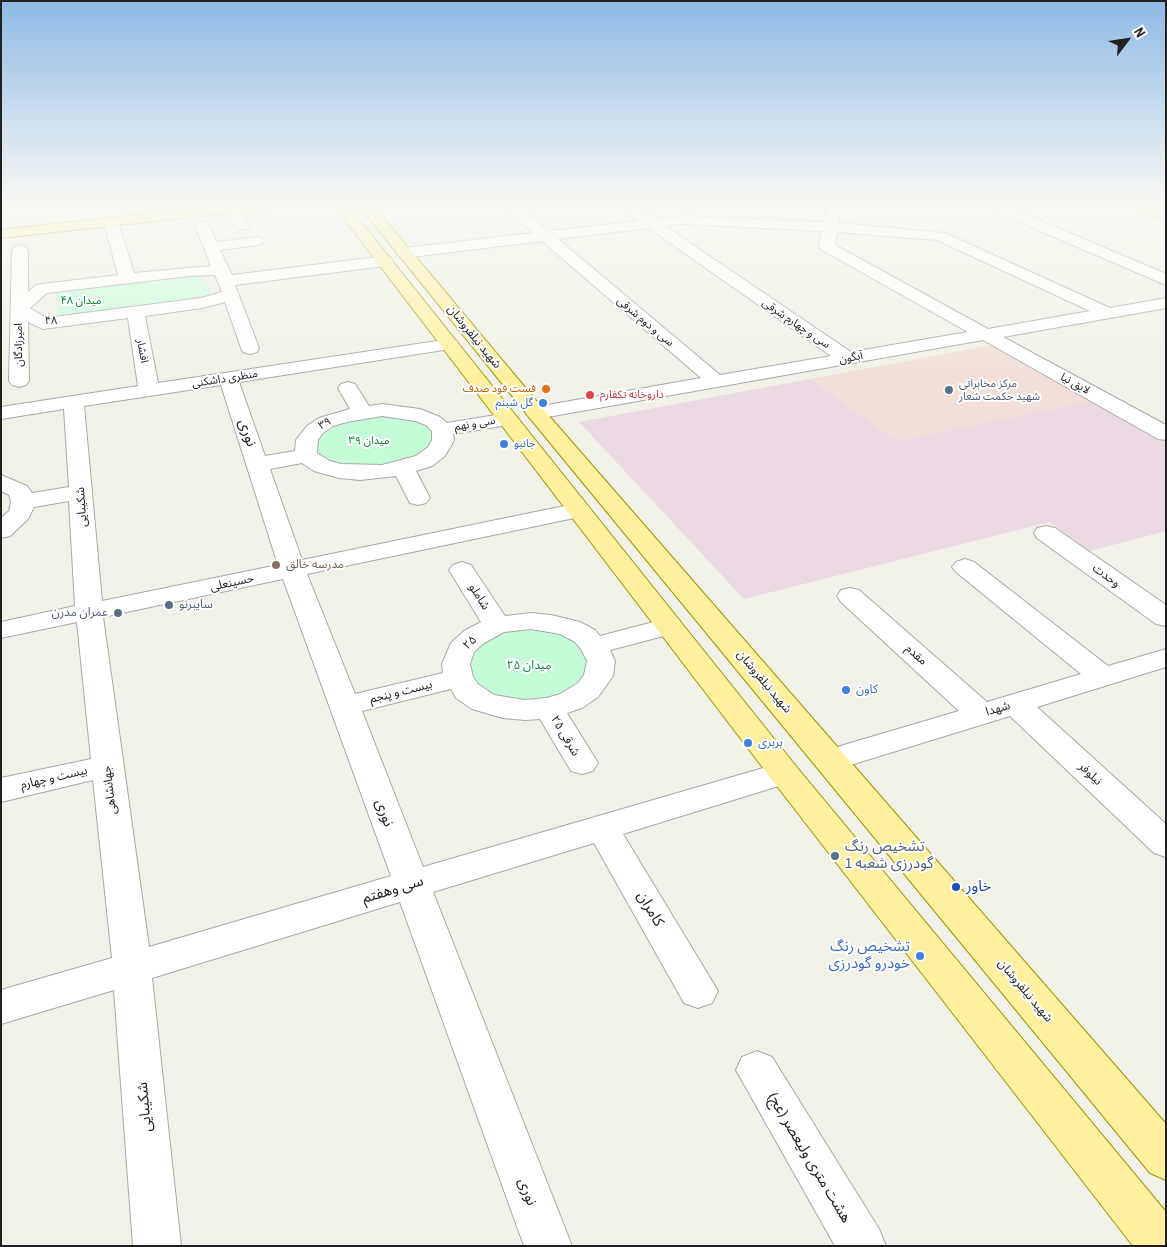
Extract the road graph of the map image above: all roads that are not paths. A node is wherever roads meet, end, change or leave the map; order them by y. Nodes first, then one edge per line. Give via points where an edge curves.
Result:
1 (1, 261) edge
2 (123, 261) edge
3 (217, 261) edge
4 (410, 261) edge
5 (573, 261) edge
6 (705, 261) edge
7 (851, 261) edge
8 (995, 261) edge
9 (1122, 261) edge
10 (385, 262) joint
11 (20, 268) junction
12 (1, 271) edge
13 (127, 278) junction
14 (1, 280) edge
15 (1166, 280) edge
16 (226, 282) junction
17 (1, 290) edge
18 (1166, 303) edge
19 (10, 309) edge
20 (136, 311) junction
21 (1108, 313) junction
22 (984, 335) junction
23 (450, 344) junction
24 (250, 348) dead end
25 (848, 359) junction
26 (228, 378) junction
27 (19, 381) dead end
28 (717, 382) junction
29 (348, 388) dead end
30 (149, 390) junction
31 (74, 402) junction
32 (362, 412) junction
33 (1, 413) edge
34 (522, 416) junction
35 (442, 430) junction
36 (1166, 434) edge
37 (306, 456) junction
38 (257, 464) junction
39 (403, 468) junction
40 (1, 482) edge
41 (80, 492) junction
42 (418, 498) dead end
43 (23, 502) junction
44 (580, 510) junction
45 (1, 531) edge
46 (1046, 533) dead end
47 (965, 567) dead end
48 (293, 570) junction
49 (462, 570) dead end
50 (850, 596) dead end
51 (89, 612) junction
52 (1166, 618) edge
53 (497, 625) junction
54 (669, 626) junction
55 (1, 630) edge
56 (594, 646) junction
57 (1166, 658) edge
58 (1103, 677) junction
59 (458, 678) junction
60 (1015, 704) junction
61 (344, 706) junction
62 (549, 708) junction
63 (981, 714) junction
64 (831, 760) junction
65 (582, 764) dead end
66 (107, 766) junction
67 (784, 773) junction
68 (1, 790) edge
69 (602, 827) junction
70 (1166, 844) edge
71 (410, 885) junction
72 (132, 968) junction
73 (698, 991) dead end
74 (1, 1007) edge
75 (757, 1070) dead end
76 (1166, 1158) edge
77 (157, 1246) edge
78 (548, 1246) edge
79 (862, 1246) edge
80 (1163, 1246) edge

1 - 11 street
2 - 13 street
3 - 16 street
4 - 34 main road, شهید نیلفروشان
5 - 28 street, سی و دوم شرقی
6 - 25 street, سی و چهارم شرقی
7 - 22 street, لایق نیا
8 - 21 street
9 - 15 street
10 - 16 street
10 - 23 main road, شهید نیلفروشان
11 - 12 street
11 - 14 street
11 - 17 street
11 - 19 street, امیرزادگان
13 - 16 street via 189,271
13 - 19 street via 42,289
16 - 20 street, ۴۸ via 202,304
16 - 24 street
18 - 21 street, آبگون
19 - 20 street, ۴۸ via 43,324
19 - 27 street, امیرزادگان
20 - 30 street, افشار
21 - 22 street, آبگون
22 - 25 street, آبگون
22 - 36 street, لایق نیا
23 - 26 street, منظری داشکنی
23 - 34 main road, شهید نیلفروشان
25 - 28 street, آبگون
26 - 30 street, منظری داشکنی
26 - 38 street, نوری
28 - 34 street, آبگون
29 - 32 street
30 - 31 street, منظری داشکنی
31 - 33 street, منظری داشکنی
31 - 41 street, شکیبایی
32 - 35 street, ۳۹ via 389,410 420,415
32 - 37 street, ۳۹ via 334,419 314,430 307,440
34 - 35 street, سی و نهم
34 - 44 main road
34 - 64 main road, شهید نیلفروشان
35 - 39 street via 444,440 437,451 424,461
37 - 38 street
37 - 39 street via 339,471 382,472
38 - 48 street, نوری
39 - 42 street
40 - 43 street via 19,491
41 - 43 street
41 - 51 street, شکیبایی
43 - 45 street via 20,514
44 - 48 street, حسینعلی
44 - 54 main road
46 - 52 street, وحدت
47 - 58 street
48 - 51 street, حسینعلی
48 - 61 street, نوری
49 - 53 street, شاملو
50 - 63 street, مقدم
51 - 55 street, حسینعلی
51 - 66 street, جهانشاهی
53 - 56 street, ۲۵ via 531,621 551,623 585,636
53 - 59 street, ۲۵ via 474,637 462,650 456,664
54 - 56 street
54 - 67 main road
56 - 62 street via 601,661 598,676 588,690 571,701
57 - 58 street, شهدا
58 - 60 street, شهدا
59 - 61 street, بیست و پنجم
59 - 62 street via 467,691 489,704 526,710
60 - 63 street, شهدا
60 - 70 street, نیلوفر
61 - 71 street, نوری
62 - 65 street, ۲۵ شرقی
63 - 64 street, شهدا
64 - 67 main road
64 - 76 main road, شهید نیلفروشان
66 - 68 street, بیست و چهارم
66 - 72 street, جهانشاهی
67 - 69 street, سی وهفتم
67 - 80 main road
69 - 71 street, سی وهفتم
69 - 73 street, کامران
71 - 72 street, سی وهفتم
71 - 78 street, نوری
72 - 74 street, سی وهفتم
72 - 77 street, شکیبایی
75 - 79 street, هشت متری ولیعصر (عج)

